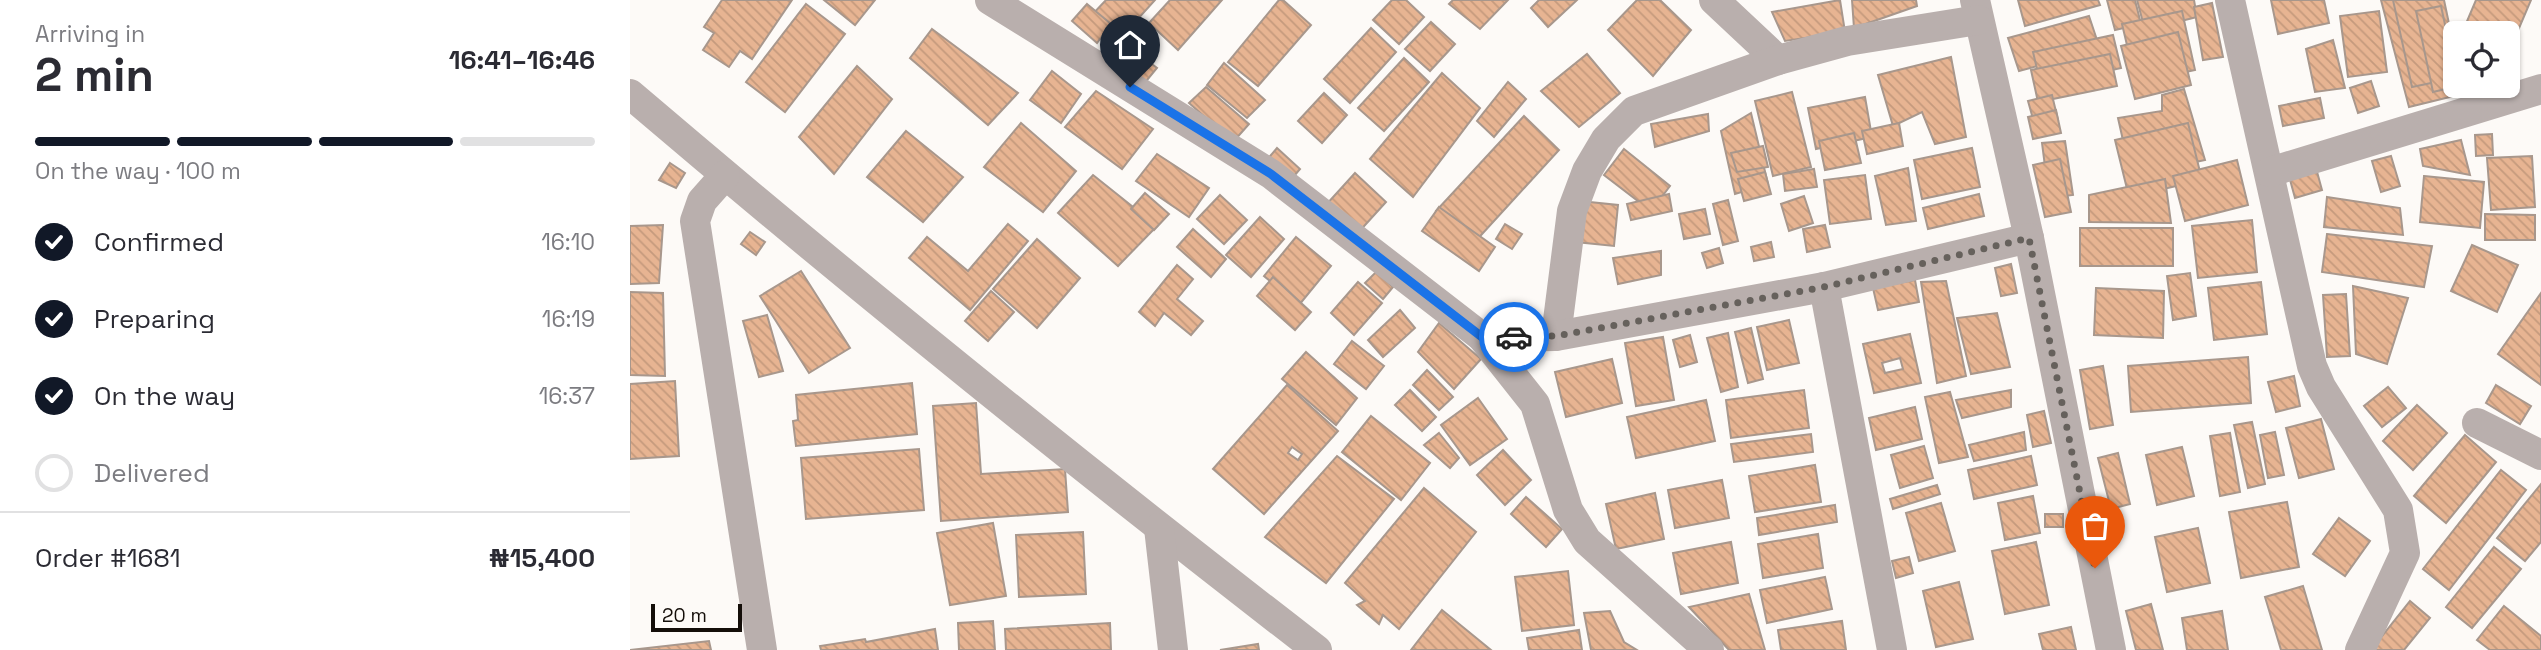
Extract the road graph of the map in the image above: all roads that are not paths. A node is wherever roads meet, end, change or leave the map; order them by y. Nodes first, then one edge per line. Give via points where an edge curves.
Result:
1 (990, 0) edge
2 (1714, 0) edge
3 (2230, 0) edge
4 (1976, 10) edge
5 (1778, 60) junction
6 (2541, 89) edge
7 (630, 94) edge
8 (2270, 172) junction
9 (725, 175) junction
10 (2029, 238) junction
11 (1824, 287) junction
12 (1556, 336) junction
13 (1482, 337) junction
14 (2477, 423) dead end
15 (2541, 455) edge
16 (1159, 528) junction
17 (762, 650) edge
18 (1173, 650) edge
19 (1317, 650) edge
20 (1709, 650) edge
21 (1892, 650) edge
22 (2111, 650) edge
23 (2360, 650) edge

1 - 13 street via 1271,174
2 - 5 street
3 - 8 street
4 - 5 street
4 - 10 street
5 - 12 street via 1634,111 1606,139 1587,171 1572,211
6 - 8 street
7 - 9 street
8 - 23 street via 2312,366 2398,510 2405,553
9 - 16 street
9 - 17 street via 702,201 695,221
10 - 11 street
10 - 22 street
11 - 12 street
11 - 21 street
12 - 13 street
13 - 20 street via 1535,404 1568,510 1587,541
14 - 15 street
16 - 18 street
16 - 19 street

